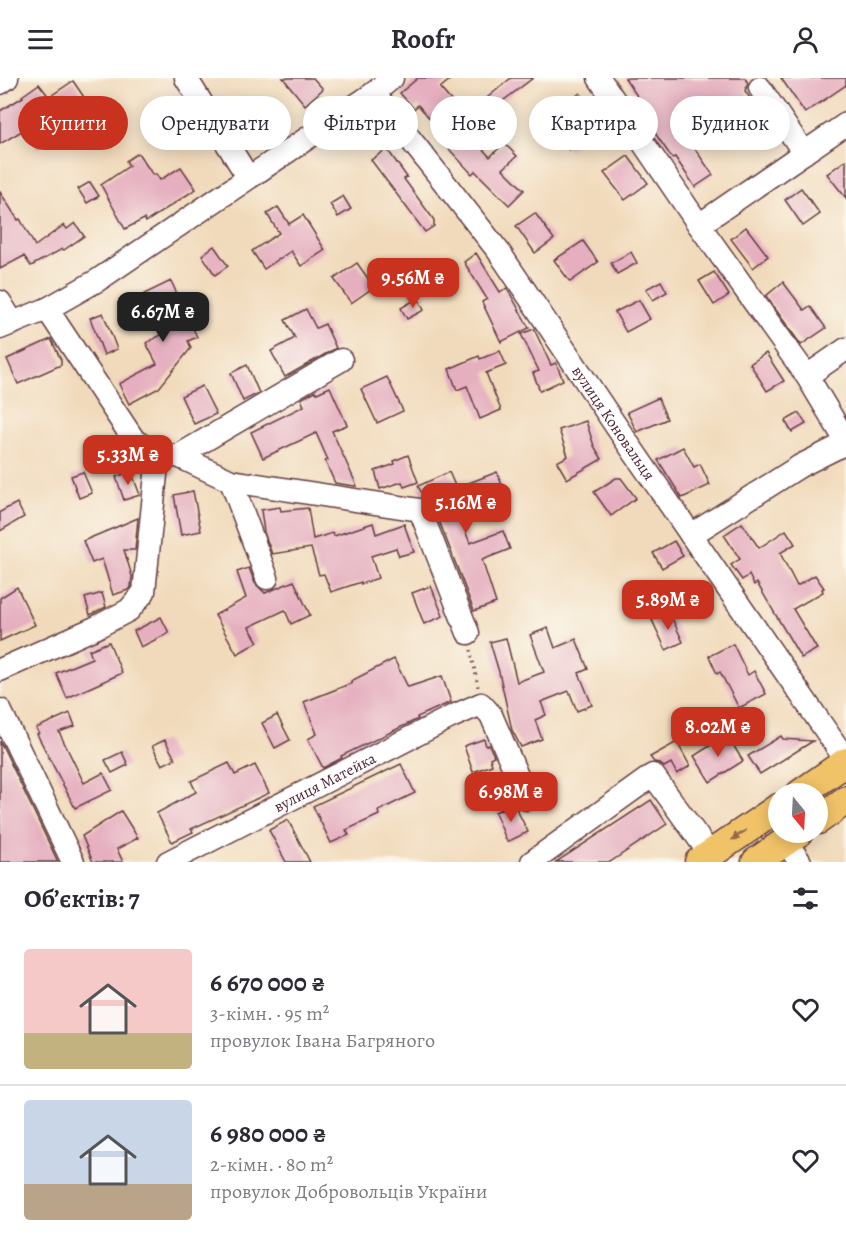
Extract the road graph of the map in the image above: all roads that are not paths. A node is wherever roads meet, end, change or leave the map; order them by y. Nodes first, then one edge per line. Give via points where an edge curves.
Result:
1 (7, 78) edge
2 (186, 78) edge
3 (392, 78) edge
4 (599, 78) edge
5 (0, 82) edge
6 (760, 88) dead end
7 (374, 93) junction
8 (846, 124) edge
9 (804, 153) junction
10 (248, 177) junction
11 (699, 225) junction
12 (0, 302) edge
13 (47, 309) junction
14 (7, 325) edge
15 (846, 349) edge
16 (341, 360) dead end
17 (807, 376) junction
18 (846, 442) edge
19 (168, 455) junction
20 (231, 481) junction
21 (691, 535) junction
22 (267, 578) dead end
23 (468, 633) road end
24 (0, 670) edge
25 (0, 710) edge
26 (846, 761) edge
27 (815, 783) edge
28 (527, 799) dead end
29 (846, 800) edge
30 (828, 813) edge
31 (768, 815) edge
32 (795, 845) edge
33 (705, 858) edge
34 (73, 862) edge
35 (168, 862) edge
36 (532, 862) edge
37 (756, 862) edge

1 - 5 street
2 - 10 street
3 - 7 street
4 - 11 street
6 - 9 street
7 - 10 street
7 - 21 street, вулиця Коновальця via 499,252
8 - 9 street
9 - 11 street
10 - 13 street via 98,280
11 - 17 street
12 - 14 street
13 - 14 street
13 - 19 street via 134,440
15 - 17 street
16 - 19 street
17 - 18 street
18 - 21 street via 800,466
19 - 20 street
19 - 24 street via 144,591 129,610
20 - 22 street
20 - 23 street via 420,510
21 - 26 street, вулиця Коновальця
25 - 34 street
26 - 27 main road
28 - 35 street, вулиця Матейка via 491,715 481,704
29 - 30 main road
31 -> 33 main road
32 - 37 main road
33 - 36 street via 653,775

